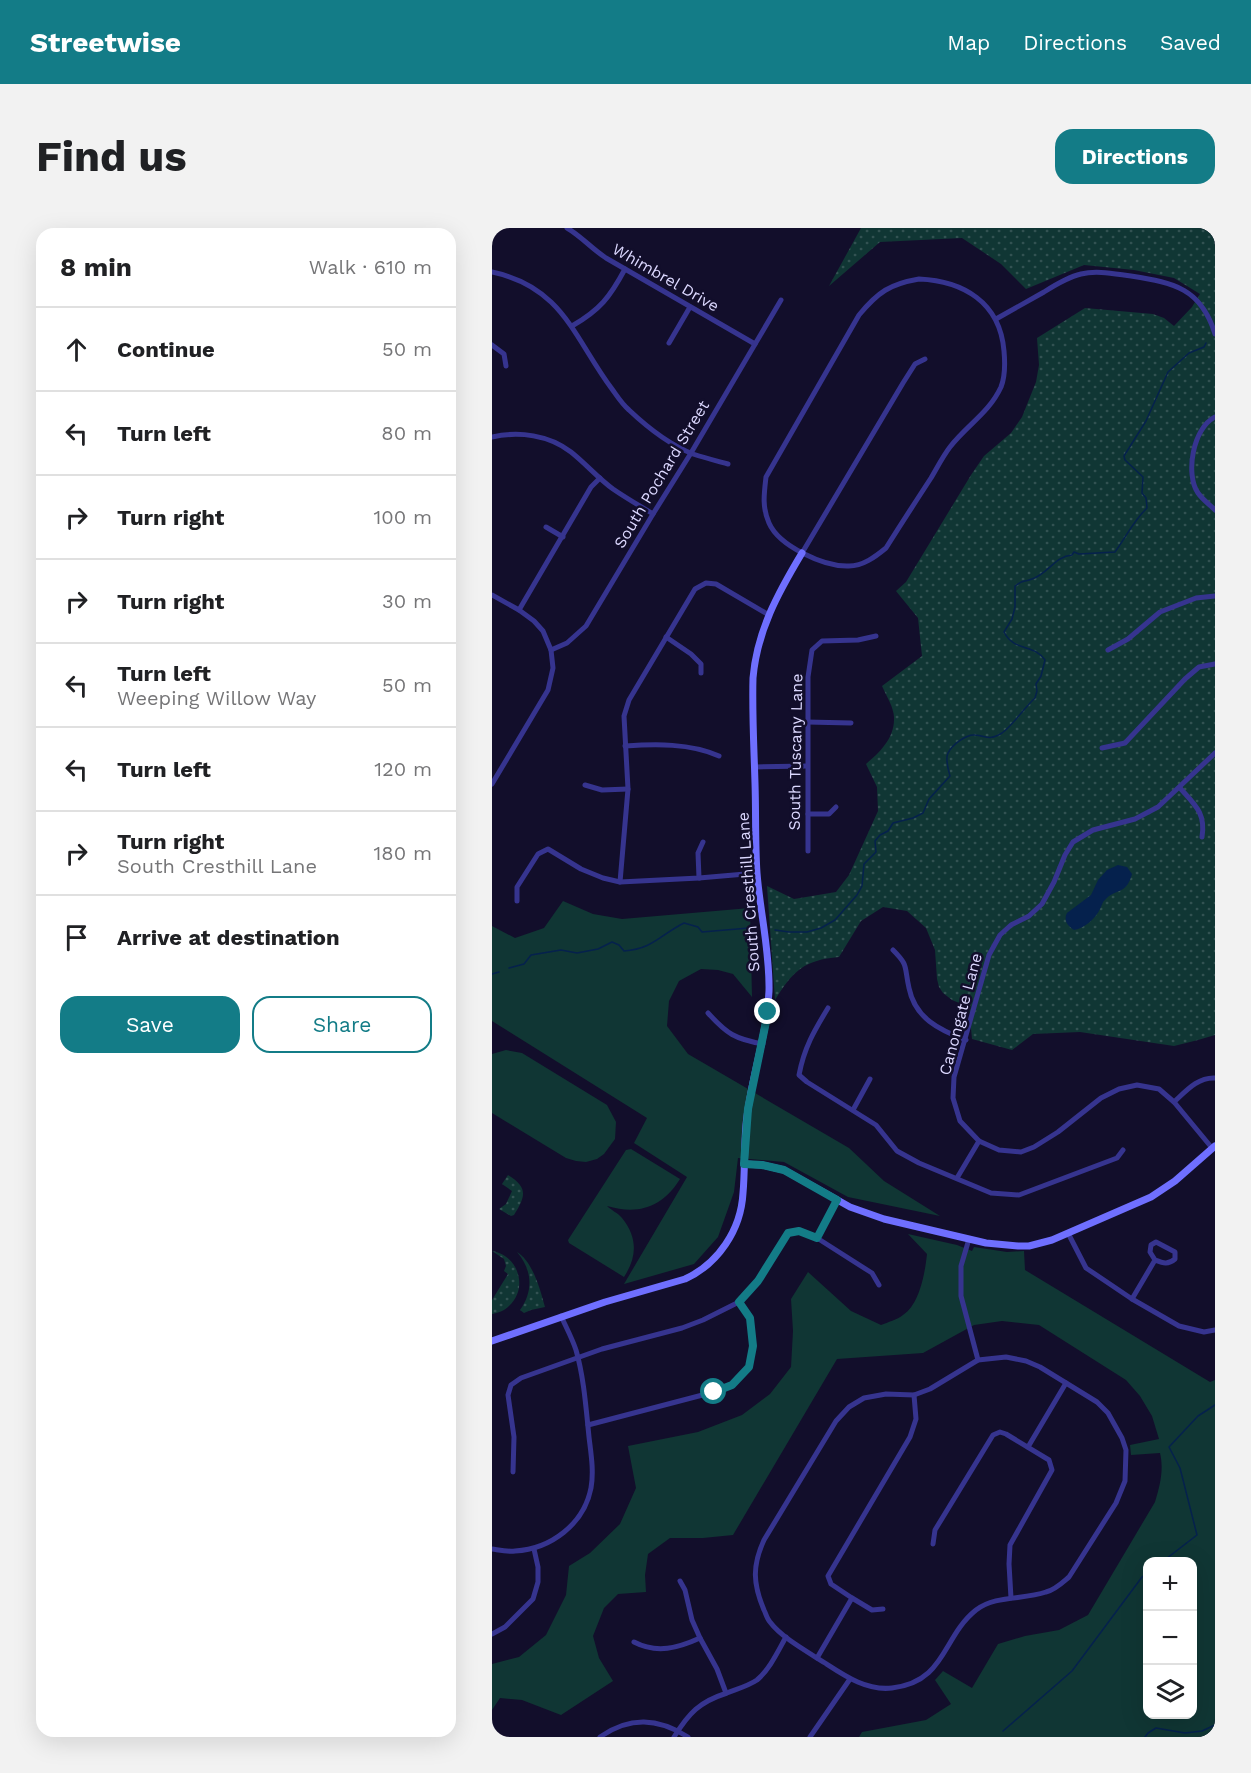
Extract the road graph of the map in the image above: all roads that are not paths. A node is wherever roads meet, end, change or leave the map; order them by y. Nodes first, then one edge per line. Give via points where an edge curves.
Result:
1 (567, 228) edge
2 (625, 269) junction
3 (492, 272) edge
4 (1190, 282) dead end
5 (1184, 290) junction
6 (781, 300) dead end
7 (690, 307) junction
8 (996, 319) junction
9 (572, 326) junction
10 (1215, 334) edge
11 (669, 343) dead end
12 (755, 344) junction
13 (492, 345) edge
14 (925, 359) dead end
15 (506, 366) dead end
16 (1215, 417) edge
17 (492, 437) edge
18 (691, 453) junction
19 (728, 464) dead end
20 (600, 478) junction
21 (1215, 510) edge
22 (653, 514) junction
23 (546, 527) dead end
24 (563, 537) junction
25 (802, 553) junction
26 (492, 596) edge
27 (1215, 596) edge
28 (519, 610) junction
29 (769, 615) junction
30 (876, 636) dead end
31 (666, 637) junction
32 (551, 650) junction
33 (1108, 650) dead end
34 (1215, 664) edge
35 (701, 673) dead end
36 (807, 722) junction
37 (851, 723) dead end
38 (625, 746) junction
39 (1102, 748) dead end
40 (1215, 753) edge
41 (719, 756) dead end
42 (807, 766) junction
43 (755, 767) junction
44 (492, 784) edge
45 (585, 785) dead end
46 (1180, 788) junction
47 (628, 789) junction
48 (836, 807) dead end
49 (808, 814) junction
50 (1202, 837) dead end
51 (703, 842) dead end
52 (808, 851) dead end
53 (757, 873) junction
54 (699, 878) junction
55 (620, 882) junction
56 (517, 901) dead end
57 (892, 950) dead end
58 (828, 1008) dead end
59 (708, 1013) dead end
60 (966, 1040) junction
61 (763, 1044) junction
62 (1215, 1078) edge
63 (870, 1079) dead end
64 (1174, 1102) junction
65 (853, 1110) junction
66 (1032, 1138) dead end
67 (979, 1141) junction
68 (1034, 1147) junction
69 (1214, 1147) edge
70 (1123, 1150) dead end
71 (744, 1164) junction
72 (957, 1178) junction
73 (837, 1200) junction
74 (1068, 1233) junction
75 (817, 1238) junction
76 (969, 1239) junction
77 (1155, 1260) junction
78 (879, 1285) dead end
79 (1132, 1299) junction
80 (739, 1302) junction
81 (561, 1316) junction
82 (1215, 1330) edge
83 (492, 1341) edge
84 (577, 1358) junction
85 (978, 1360) junction
86 (1066, 1383) junction
87 (914, 1395) junction
88 (588, 1425) junction
89 (1028, 1447) junction
90 (513, 1472) dead end
91 (933, 1544) dead end
92 (492, 1549) edge
93 (534, 1549) junction
94 (680, 1581) dead end
95 (852, 1598) junction
96 (1011, 1598) junction
97 (883, 1609) dead end
98 (492, 1634) edge
99 (786, 1637) junction
100 (700, 1638) junction
101 (634, 1642) dead end
102 (817, 1658) junction
103 (850, 1679) junction
104 (726, 1693) junction
105 (678, 1731) junction
106 (600, 1737) edge
107 (674, 1737) edge
108 (688, 1737) edge
109 (810, 1737) edge

1 - 2 street, Whimbrel Drive
2 - 7 street, Whimbrel Drive
2 - 9 street via 602,305
3 - 9 street via 534,288
4 - 5 street
5 - 8 street via 1163,281 1081,274
5 - 10 street via 1204,310
6 - 12 street, South Pochard Street
7 - 11 street
7 - 12 street, Whimbrel Drive
8 - 25 street via 1005,360 1002,385 990,407 950,447 886,548 871,560 850,567 824,563
8 - 25 street via 972,293 938,280 898,283 871,300 766,477 763,501 770,525
9 - 18 street via 597,369 628,409 662,437
12 - 18 street, South Pochard Street
13 - 15 street via 504,354
14 - 25 street, South Cresthill Lane via 915,364
16 - 21 street via 1197,439 1191,464 1197,492
17 - 20 street via 525,435 548,440 572,452
18 - 19 street
18 - 22 street, South Pochard Street
20 - 22 street
20 - 24 street
22 - 32 street, South Pochard Street via 586,626 567,643
23 - 24 street
24 - 28 street
25 - 29 street, South Cresthill Lane
26 - 28 street
27 - 33 street via 1196,598 1160,612
28 - 32 street via 543,631
29 - 31 street via 716,584 706,583 695,589
29 - 43 street, South Cresthill Lane via 753,671
30 - 36 street, South Tuscany Lane via 822,641 812,650
31 - 35 street via 691,654 700,664
31 - 38 street via 629,700 624,716
32 - 44 street via 553,668 548,690
34 - 39 street via 1199,668 1185,679 1125,742
36 - 37 street
36 - 42 street, South Tuscany Lane
38 - 41 street via 655,744 705,750
38 - 47 street
40 - 46 street, Canongate Lane
42 - 43 street
42 - 49 street, South Tuscany Lane
43 - 53 street, South Cresthill Lane
45 - 47 street via 602,790
46 - 50 street via 1198,809 1204,824
46 - 60 street, Canongate Lane via 1158,807 1135,819 1094,830 1073,842 1042,904 1000,935 988,955
47 - 55 street
48 - 49 street via 829,814
49 - 52 street, South Tuscany Lane
51 - 54 street
53 - 54 street
53 - 61 street, South Cresthill Lane via 769,987
54 - 55 street
55 - 56 street via 581,868 548,849 538,854 517,887
57 - 60 street via 905,962 914,1004 924,1017 937,1028
58 - 65 street via 811,1035 799,1075
59 - 61 street via 741,1040
60 - 67 street, Canongate Lane via 954,1077 953,1098 960,1121
61 - 71 street, South Cresthill Lane via 748,1109
62 - 64 street via 1195,1083
63 - 65 street
64 - 68 street, Canongate Lane via 1159,1089 1137,1085 1119,1089
64 - 69 street, Canongate Lane
65 - 72 street via 876,1125 897,1151
66 - 68 street
67 - 68 street, Canongate Lane via 999,1150 1021,1152
67 - 72 street
69 - 74 street via 1151,1197
70 - 72 street via 1117,1158 1019,1195 991,1193
71 - 73 street via 784,1170
71 - 81 street, South Cresthill Lane via 743,1195 733,1233 705,1268 685,1279
73 - 75 street
73 - 76 street via 884,1219
74 - 76 street via 1018,1246
74 - 79 street via 1086,1268
75 - 78 street via 872,1273
75 - 80 street via 799,1231 788,1233 758,1281
76 - 85 street via 961,1266 961,1296
77 - 77 street via 1170,1263 1175,1252 1156,1242 1150,1252
77 - 79 street
79 - 82 street via 1179,1326 1204,1332
80 - 84 street via 682,1328
80 - 88 street via 750,1318 753,1346 749,1367 732,1385
81 - 83 street, South Cresthill Lane
81 - 84 street
84 - 88 street
84 - 90 street via 520,1378 511,1385 508,1395 514,1437
85 - 86 street via 1018,1359
85 - 87 street
86 - 89 street
86 - 96 street via 1097,1402 1117,1425 1126,1450 1125,1481 1116,1503 1069,1577 1047,1592
87 - 95 street via 916,1419 910,1437 828,1576 831,1584
87 - 99 street via 876,1395 857,1402 842,1414 764,1540 757,1558 757,1594 770,1622
88 - 93 street via 592,1469 586,1504 570,1527
89 - 91 street via 1000,1432 993,1435 935,1530
89 - 96 street via 1048,1460 1052,1470 1010,1545
92 - 93 street
93 - 98 street via 538,1582 532,1599 505,1628
94 - 100 street
95 - 97 street via 872,1610
95 - 102 street
96 - 103 street via 976,1610 961,1625 935,1668 915,1682 876,1688
99 - 102 street
99 - 104 street via 757,1679
100 - 101 street via 664,1648
100 - 104 street
102 - 103 street
103 - 109 street
104 - 105 street via 703,1702
105 - 106 street via 660,1723 641,1722 621,1726
105 - 107 street
105 - 108 street

